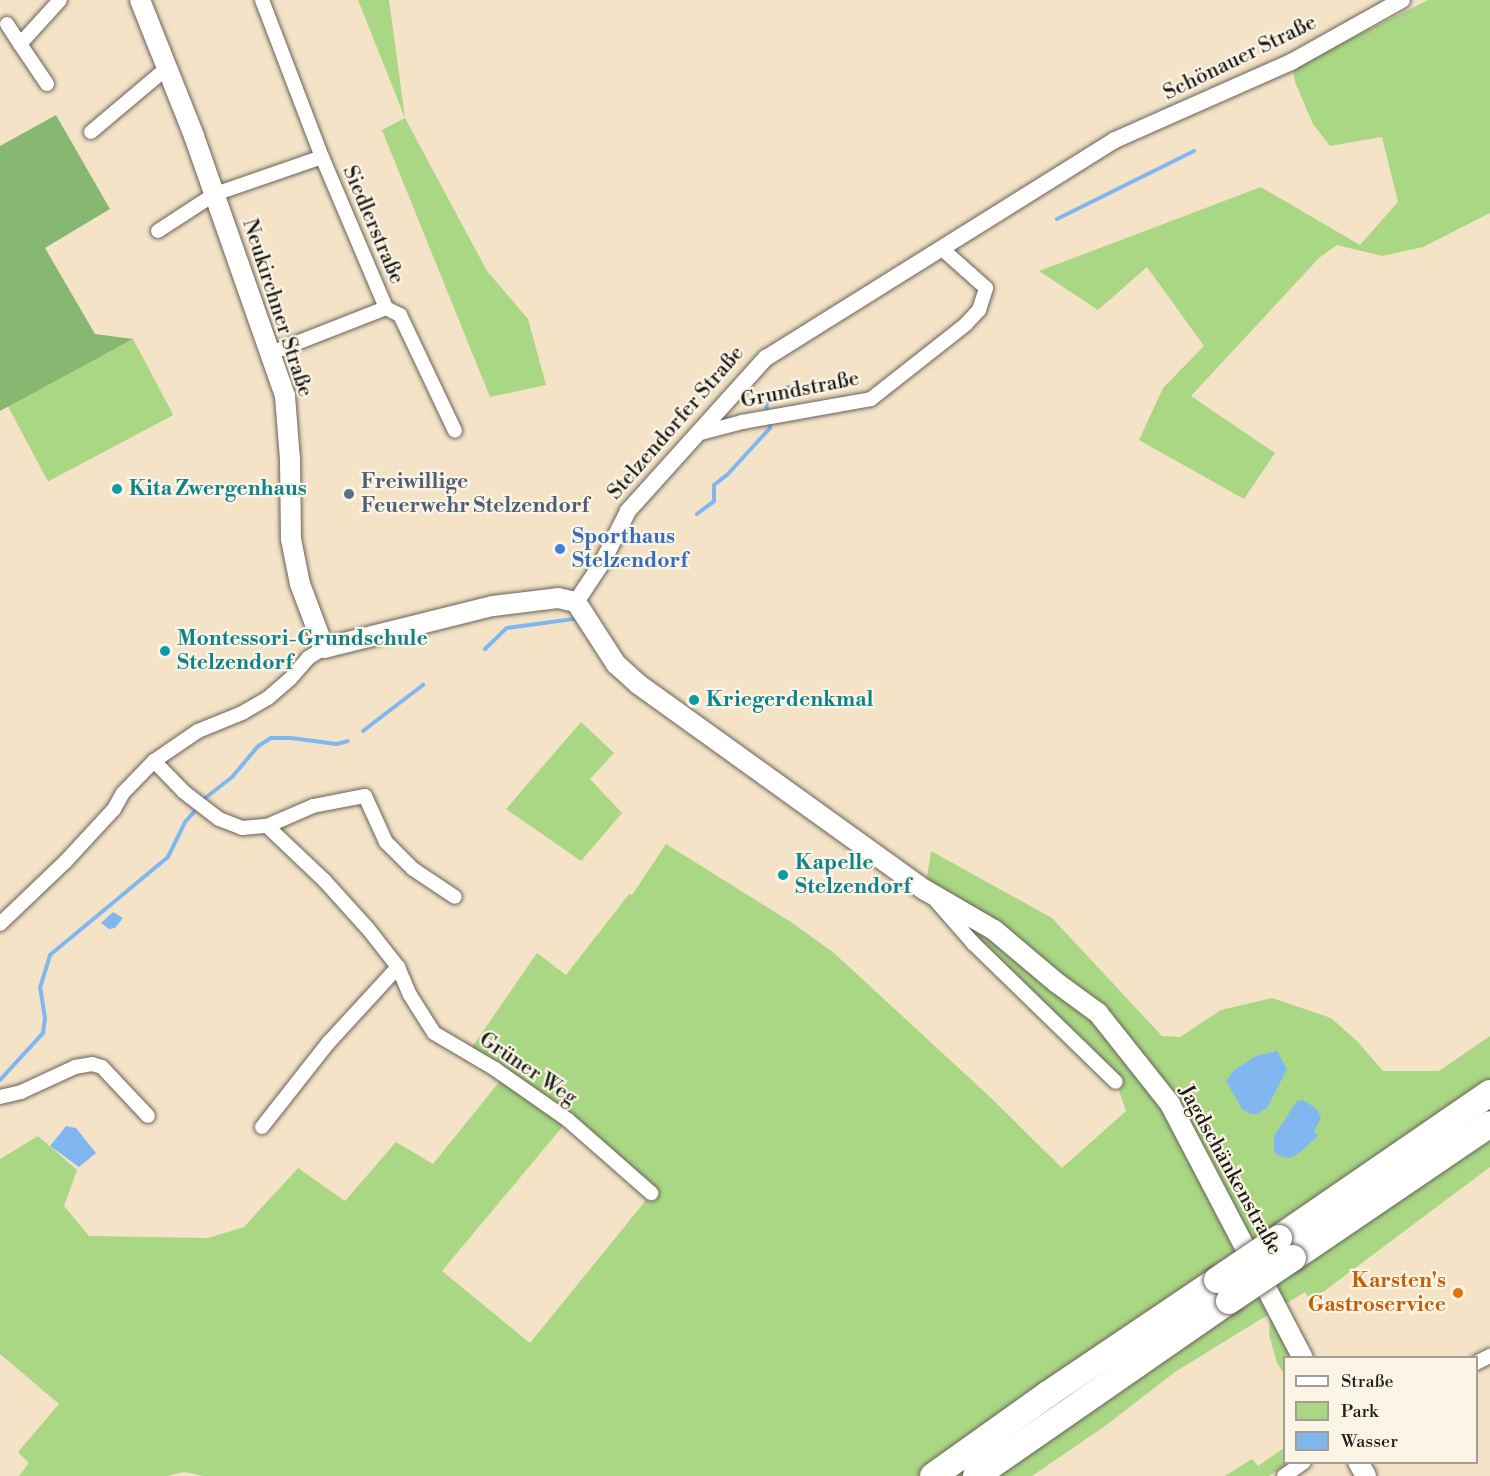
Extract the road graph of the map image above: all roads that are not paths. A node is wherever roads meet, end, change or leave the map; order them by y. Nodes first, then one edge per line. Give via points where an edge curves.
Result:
1 (60, 0) edge
2 (140, 0) edge
3 (262, 0) edge
4 (1402, 0) edge
5 (7, 24) dead end
6 (20, 44) junction
7 (167, 68) junction
8 (47, 84) dead end
9 (1160, 122) joint
10 (91, 132) dead end
11 (322, 157) junction
12 (215, 194) junction
13 (158, 231) dead end
14 (942, 249) junction
15 (386, 309) junction
16 (271, 353) junction
17 (455, 431) dead end
18 (697, 434) junction
19 (576, 602) junction
20 (324, 648) junction
21 (154, 761) junction
22 (267, 826) junction
23 (925, 890) junction
24 (455, 897) dead end
25 (0, 924) edge
26 (398, 967) junction
27 (1116, 1082) dead end
28 (1490, 1093) edge
29 (0, 1097) edge
30 (148, 1116) dead end
31 (1490, 1124) edge
32 (262, 1127) dead end
33 (651, 1193) dead end
34 (1286, 1248) junction
35 (1223, 1291) junction
36 (1302, 1356) edge
37 (1301, 1464) edge
38 (933, 1476) edge
39 (976, 1476) edge
40 (1284, 1476) edge

1 - 6 street
2 - 7 main road, Neukirchner Straße
3 - 11 street, Siedlerstraße
4 - 9 street, Schönauer Straße via 1291,62 1203,99
5 - 6 street
6 - 8 street
7 - 10 street
7 - 12 main road, Neukirchner Straße
9 - 14 street, Stelzendorfer Straße via 1115,140
11 - 12 street, Siedlerstraße
11 - 15 street, Siedlerstraße
12 - 13 street
12 - 16 main road, Neukirchner Straße
14 - 18 street, Stelzendorfer Straße via 766,358
14 - 18 street, Grundstraße via 986,288 979,310 871,399
15 - 16 street
15 - 17 street via 400,315
16 - 20 main road, Neukirchner Straße via 285,396 291,539 300,584
18 - 19 street, Stelzendorfer Straße via 628,511 602,563
19 - 20 main road via 558,598 493,606
19 - 23 main road, Jagdschänkenstraße via 616,664 638,684
20 - 21 street via 308,658 268,698 198,731
21 - 22 street via 184,792 219,819 242,828
21 - 25 street via 73,854
22 - 24 street via 313,806 365,796 386,842 413,869
22 - 26 street, Grüner Weg via 324,880
23 - 27 street, Jagdschänkenstraße
23 - 36 main road, Jagdschänkenstraße via 994,930 1098,1012 1170,1104
26 - 32 street via 329,1042
26 - 33 street, Grüner Weg via 434,1033 495,1069 568,1120
28 - 34 highway
29 - 30 street via 92,1064 102,1067
31 - 34 highway
34 - 35 highway, bridge
35 - 38 highway via 1048,1394
35 - 39 highway
37 - 40 street

